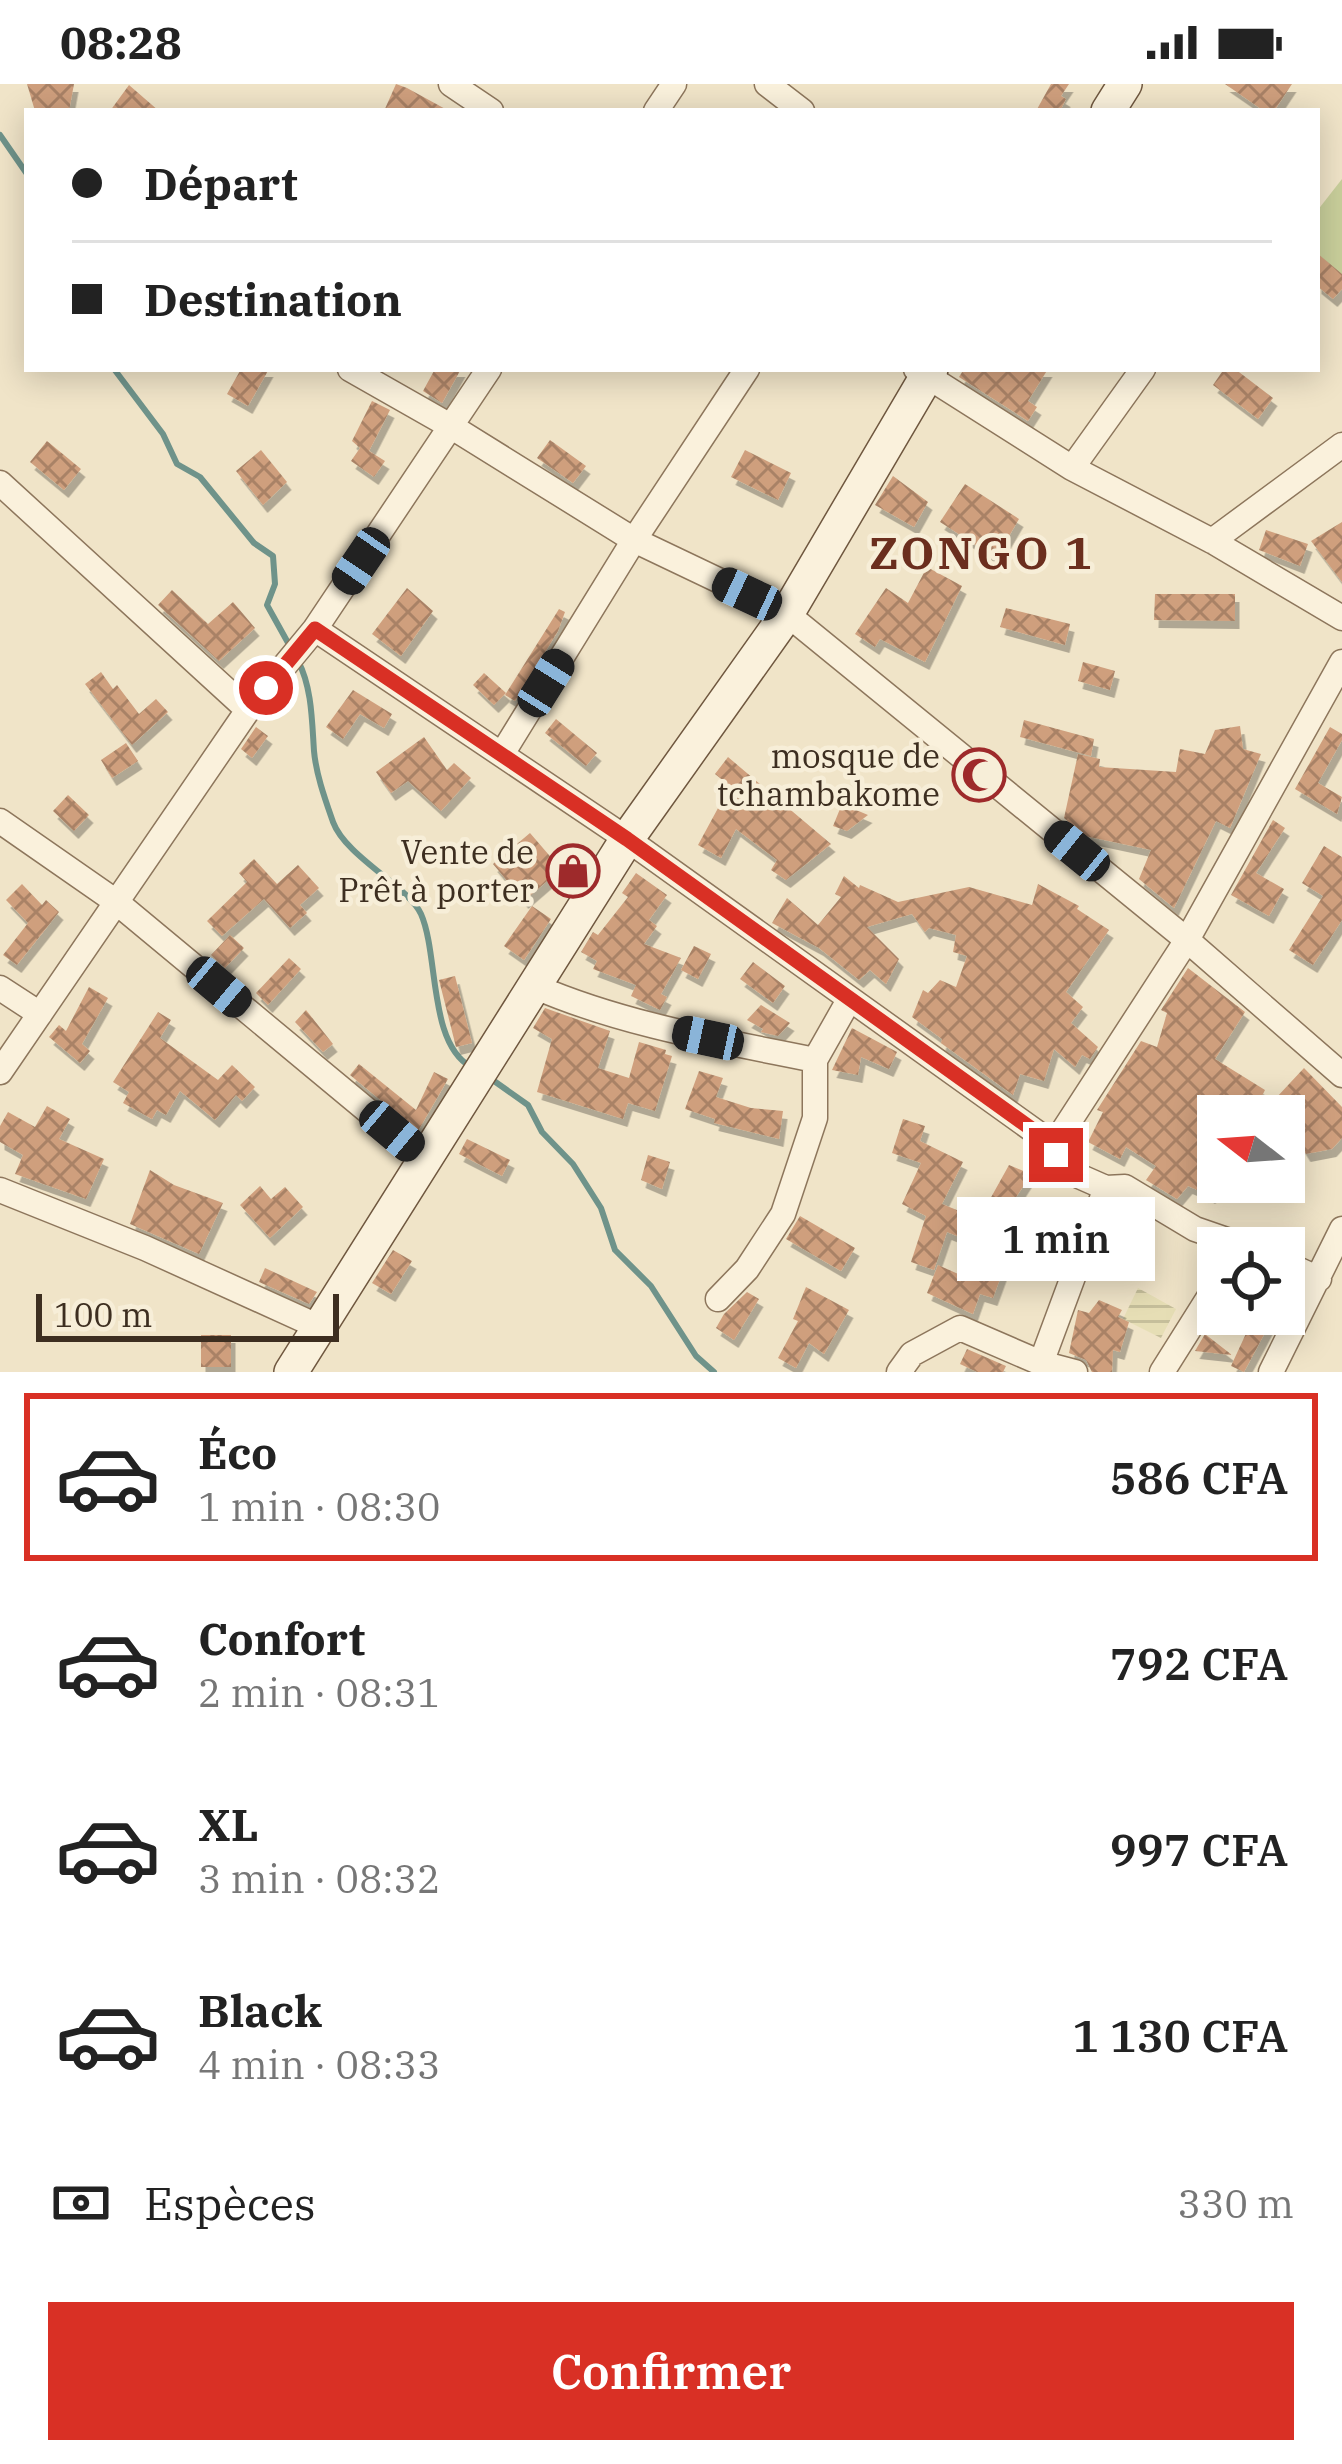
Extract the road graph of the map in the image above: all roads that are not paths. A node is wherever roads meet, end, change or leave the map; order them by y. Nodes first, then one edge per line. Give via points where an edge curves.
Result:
1 (451, 84) edge
2 (767, 84) edge
3 (487, 108) edge
4 (798, 108) edge
5 (355, 372) edge
6 (487, 372) edge
7 (745, 372) edge
8 (924, 372) edge
9 (928, 372) edge
10 (1141, 372) edge
11 (452, 427) junction
12 (1342, 445) edge
13 (1072, 468) junction
14 (0, 483) edge
15 (634, 540) junction
16 (1212, 541) junction
17 (786, 613) junction
18 (1342, 618) edge
19 (315, 629) junction
20 (1342, 662) edge
21 (248, 710) junction
22 (502, 754) junction
23 (0, 821) edge
24 (627, 839) junction
25 (116, 901) junction
26 (1187, 940) junction
27 (536, 986) junction
28 (0, 988) edge
29 (849, 1000) junction
30 (40, 1014) junction
31 (815, 1060) junction
32 (0, 1072) edge
33 (1342, 1076) edge
34 (1054, 1145) junction
35 (427, 1160) junction
36 (1106, 1188) junction
37 (0, 1190) edge
38 (1342, 1228) edge
39 (1197, 1230) edge
40 (1305, 1273) edge
41 (1319, 1279) junction
42 (718, 1299) dead end
43 (1197, 1316) edge
44 (317, 1326) junction
45 (1041, 1364) junction
46 (291, 1372) edge
47 (899, 1372) edge
48 (1076, 1372) edge
49 (1162, 1372) edge
50 (1270, 1372) edge

1 - 3 street
2 - 4 street
5 - 11 street
6 - 11 street
7 - 15 street
8 - 17 street
9 - 13 street
10 - 13 street
11 - 15 street
11 - 19 street
12 - 16 street
13 - 16 street
14 - 21 street
15 - 17 street
15 - 22 street
16 - 18 street
17 - 24 street
17 - 26 street
19 - 21 street
19 - 22 street
20 - 26 street
21 - 25 street
22 - 24 street
23 - 25 street
24 - 27 street
24 - 29 street
25 - 30 street
25 - 35 street
26 - 33 street
26 - 34 street
27 - 31 street via 673,1030
27 - 35 street
28 - 30 street
29 - 31 street
29 - 34 street
30 - 32 street
31 - 42 street via 815,1118 783,1214
34 - 36 street via 1081,1177
35 - 44 street
36 - 39 street via 1125,1187
36 - 45 street
37 - 44 street
38 - 41 street
40 - 41 street
41 - 50 street
43 - 49 street
44 - 46 street
45 - 47 street via 960,1328 912,1354
45 - 48 street

